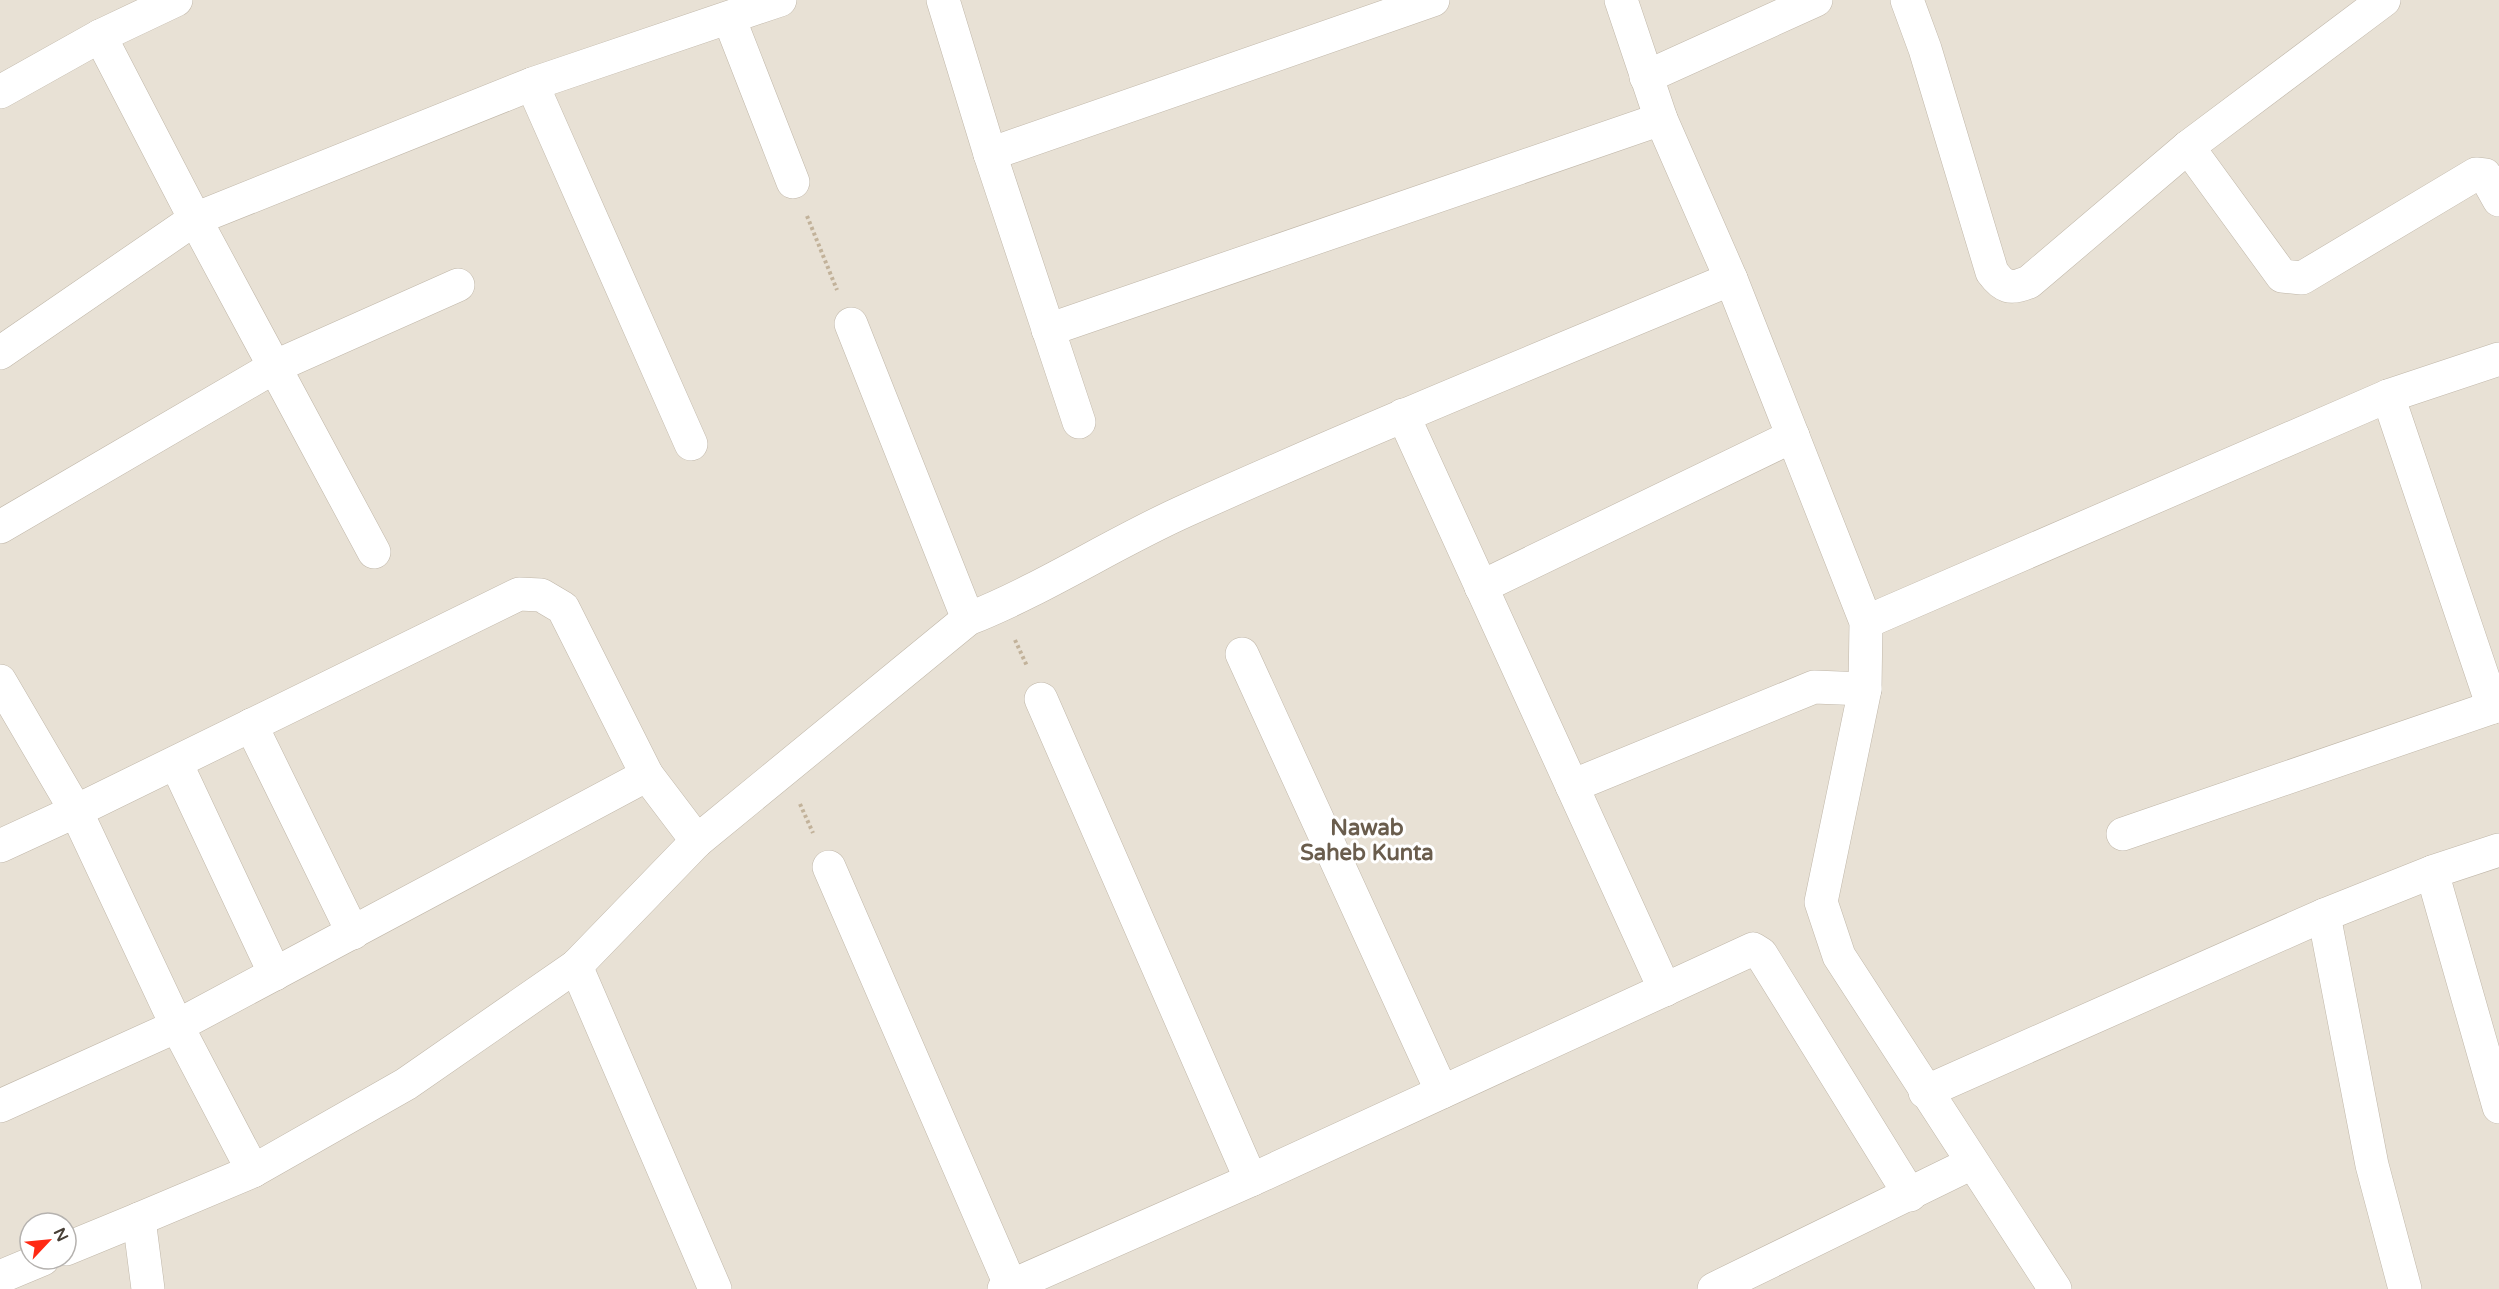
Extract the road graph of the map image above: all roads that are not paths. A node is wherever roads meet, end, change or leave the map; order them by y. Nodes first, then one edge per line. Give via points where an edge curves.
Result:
1 (176, 0) edge
2 (780, 0) edge
3 (943, 0) edge
4 (1433, 0) edge
5 (1621, 0) edge
6 (1816, 0) edge
7 (1907, 0) edge
8 (2373, 4) edge
9 (729, 18) junction
10 (100, 36) junction
11 (1646, 77) junction
12 (532, 84) junction
13 (0, 92) edge
14 (1661, 119) junction
15 (2188, 147) junction
16 (990, 154) junction
17 (793, 182) road end
18 (2499, 200) edge
19 (195, 219) junction
20 (1731, 279) junction
21 (458, 285) dead end
22 (851, 324) road end
23 (1048, 330) junction
24 (0, 353) edge
25 (2499, 359) edge
26 (276, 366) junction
27 (2388, 396) junction
28 (1403, 415) junction
29 (1079, 422) dead end
30 (1793, 436) junction
31 (691, 444) dead end
32 (0, 527) edge
33 (374, 552) dead end
34 (1481, 587) junction
35 (968, 619) junction
36 (1866, 622) junction
37 (1242, 654) dead end
38 (0, 681) edge
39 (1865, 689) junction
40 (1041, 699) road end
41 (2496, 706) edge
42 (251, 725) junction
43 (176, 763) junction
44 (647, 775) junction
45 (1572, 786) junction
46 (76, 811) junction
47 (2123, 834) dead end
48 (697, 841) junction
49 (0, 846) edge
50 (2499, 850) edge
51 (829, 867) road end
52 (2432, 872) junction
53 (2324, 915) junction
54 (353, 933) junction
55 (576, 966) junction
56 (275, 974) junction
57 (1665, 990) junction
58 (177, 1026) junction
59 (1442, 1092) junction
60 (1925, 1092) junction
61 (0, 1106) edge
62 (2499, 1107) edge
63 (1972, 1163) junction
64 (253, 1172) junction
65 (1251, 1180) junction
66 (1910, 1195) junction
67 (139, 1219) junction
68 (78, 1244) edge
69 (18, 1269) edge
70 (0, 1277) edge
71 (1009, 1288) edge
72 (148, 1289) edge
73 (715, 1289) edge
74 (1714, 1289) edge
75 (2055, 1289) edge
76 (2405, 1289) edge

1 - 10 street
2 - 9 street
3 - 16 street
4 - 16 street
5 - 11 street
6 - 11 street
7 - 15 street via 1992,272 2001,285 2010,288 2028,282
8 - 15 street
9 - 12 street
9 - 17 street
10 - 13 street
10 - 19 street
11 - 14 street
12 - 19 street
12 - 31 street
14 - 20 street
14 - 23 street
15 - 18 street via 2282,276 2302,278 2476,174 2485,175
16 - 23 street
19 - 24 street
19 - 26 street
20 - 28 street
20 - 30 street
21 - 26 street
22 - 35 street
23 - 29 street
25 - 27 street
26 - 32 street
26 - 33 street
27 - 36 street
27 - 41 street
28 - 34 street
28 - 35 street via 1184,511 1001,606
30 - 34 street
30 - 36 street
34 - 45 street
35 - 48 street
36 - 39 street
37 - 59 street
38 - 46 street
39 - 45 street via 1814,687
39 - 60 street via 1821,902 1839,956
40 - 65 street
41 - 47 street
42 - 43 street
42 - 44 street via 519,594 541,595 563,608
42 - 54 street
43 - 46 street
43 - 56 street
44 - 48 street
44 - 54 street
45 - 57 street
46 - 49 street
46 - 58 street
48 - 55 street
50 - 52 street
51 - 71 street
52 - 53 street
52 - 62 street
53 - 60 street
53 - 76 street via 2372,1165
54 - 56 street
55 - 64 street via 406,1084
55 - 73 street
56 - 58 street
57 - 59 street
57 - 66 street via 1744,952 1753,949 1761,954
58 - 61 street
58 - 64 street
59 - 65 street
60 - 63 street
63 - 66 street
63 - 75 street
64 - 67 street
65 - 71 street
66 - 74 street
67 - 68 street
67 - 72 street
69 - 70 street

